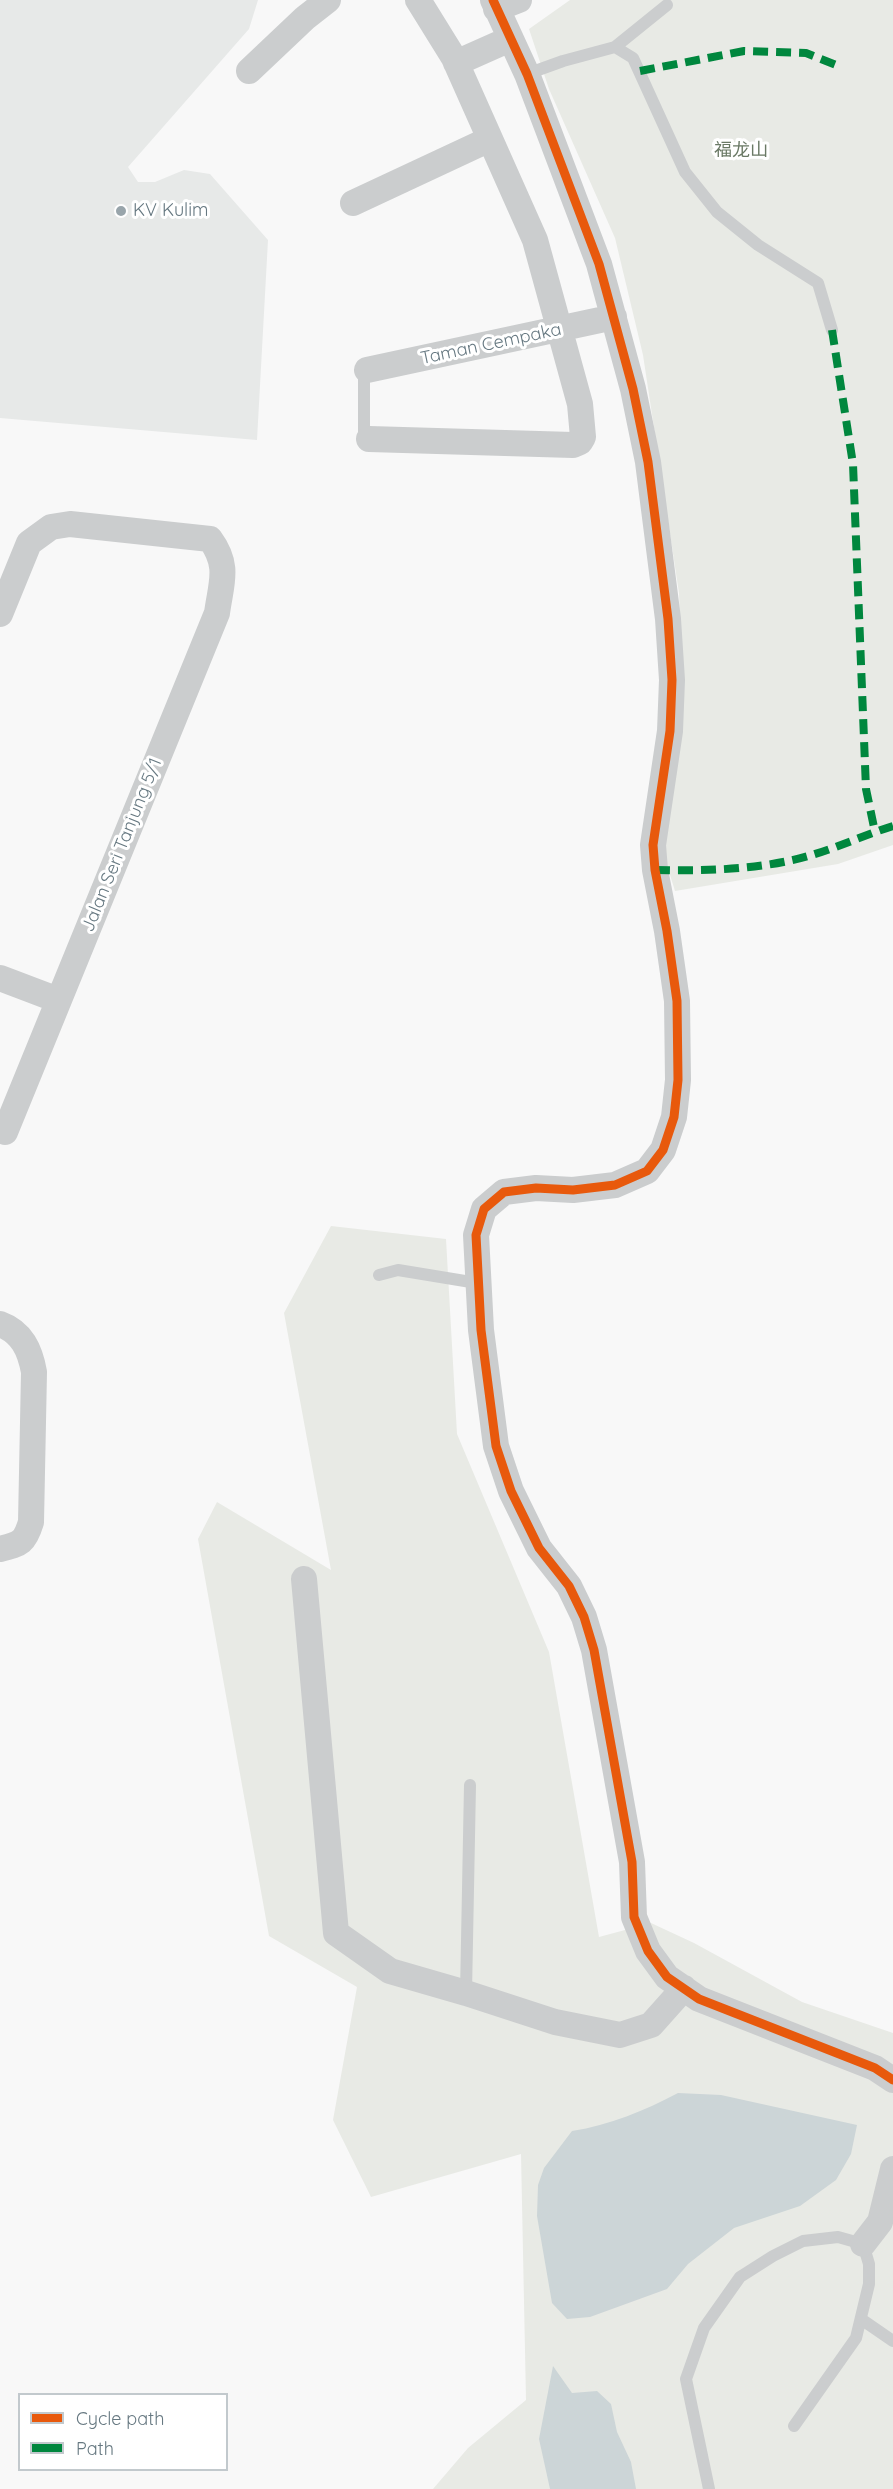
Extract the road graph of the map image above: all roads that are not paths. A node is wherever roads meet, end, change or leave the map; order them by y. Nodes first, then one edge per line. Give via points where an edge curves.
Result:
1 (328, 0) edge
2 (418, 0) edge
3 (502, 3) edge
4 (667, 5) dead end
5 (510, 39) junction
6 (615, 47) junction
7 (456, 63) junction
8 (249, 71) dead end
9 (527, 74) junction
10 (490, 140) junction
11 (353, 204) dead end
12 (614, 317) junction
13 (561, 330) junction
14 (832, 330) dead end
15 (367, 370) joint
16 (369, 439) joint
17 (0, 614) edge
18 (0, 978) edge
19 (58, 1000) junction
20 (4, 1132) dead end
21 (379, 1275) dead end
22 (477, 1283) junction
23 (9, 1329) edge
24 (0, 1549) edge
25 (304, 1579) dead end
26 (470, 1785) dead end
27 (684, 1989) junction
28 (466, 1993) junction
29 (893, 2080) edge
30 (893, 2169) edge
31 (862, 2244) junction
32 (861, 2319) junction
33 (893, 2342) edge
34 (794, 2426) dead end
35 (709, 2489) edge

1 - 8 street
2 - 7 street
3 - 5 street
4 - 6 lane
5 - 7 street
5 - 9 street
6 - 9 lane
6 - 14 lane via 633,58 685,172 717,212 758,245 818,283
7 - 10 street
9 - 12 street via 599,264
10 - 11 street
10 - 13 street via 535,240
12 - 13 street, Taman Cempaka
12 - 22 street via 648,462 668,619 670,731 653,845 676,1001 678,1080 674,1117 663,1150 647,1171 615,1185 504,1192 484,1209 476,1235
13 - 15 street, Taman Cempaka
13 - 16 street via 580,404 580,442 573,445
15 - 16 lane via 364,434
17 - 19 street, Jalan Seri Tanjung 5/1 via 29,543 45,530 70,524 210,539 221,554 223,573 217,613
18 - 19 street
19 - 20 street, Jalan Seri Tanjung 5/1
21 - 22 lane via 398,1270
22 - 27 street via 499,1457 510,1491 539,1548 569,1586 584,1617 594,1650 632,1862 634,1917 648,1951 667,1977
23 - 24 street via 31,1354 31,1522 26,1537
25 - 28 street via 336,1933 390,1971
26 - 28 lane
27 - 28 street via 651,2025 620,2035 555,2022
27 - 29 street via 747,2019 875,2068
30 - 31 street via 880,2222
31 - 32 lane via 869,2264 869,2284
31 - 35 lane via 838,2237 803,2241 773,2256 740,2277 704,2328 686,2379
32 - 33 lane
32 - 34 lane via 856,2338

